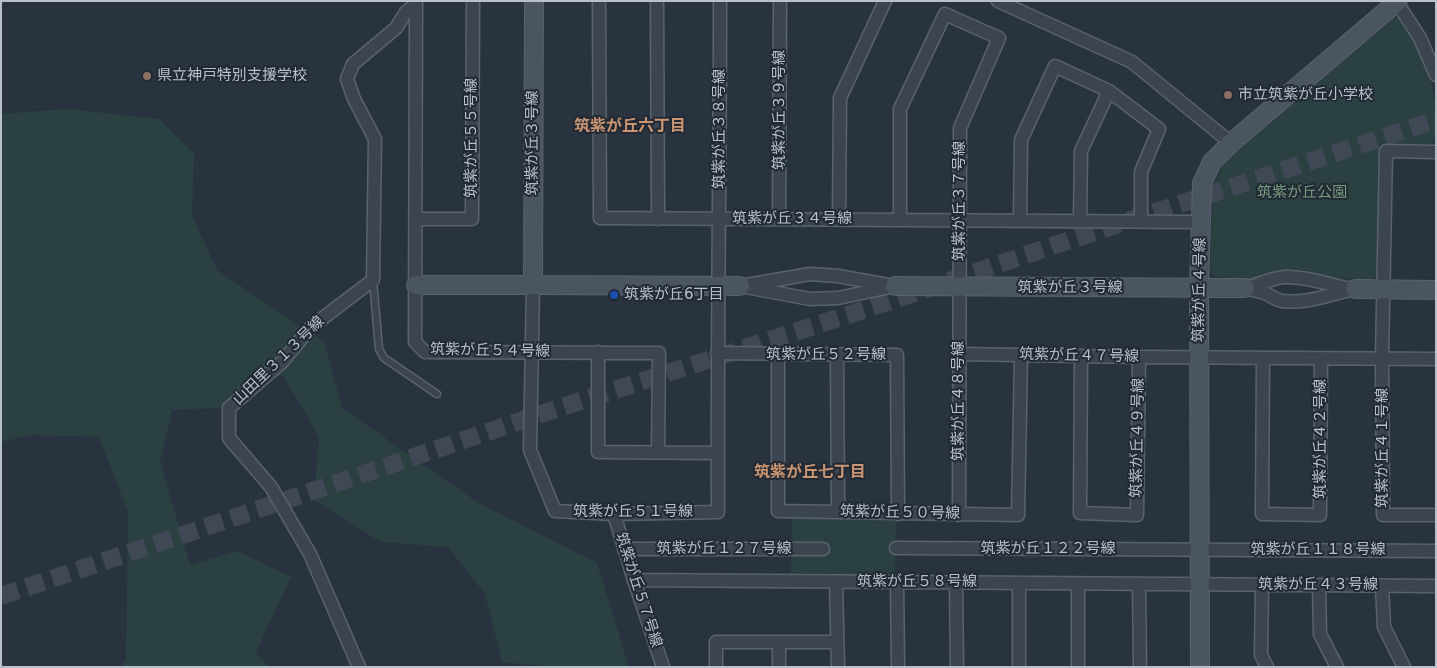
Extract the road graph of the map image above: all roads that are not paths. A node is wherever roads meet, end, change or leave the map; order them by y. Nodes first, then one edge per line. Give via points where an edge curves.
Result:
1 (473, 1) edge
2 (534, 1) edge
3 (600, 1) edge
4 (658, 1) edge
5 (720, 1) edge
6 (780, 1) edge
7 (885, 1) edge
8 (998, 1) edge
9 (1397, 2) edge
10 (415, 3) edge
11 (1436, 75) edge
12 (1109, 91) junction
13 (1231, 143) junction
14 (1436, 152) edge
15 (416, 219) junction
16 (658, 219) junction
17 (719, 219) junction
18 (779, 219) junction
19 (840, 220) junction
20 (900, 220) junction
21 (960, 221) junction
22 (1020, 221) junction
23 (1080, 221) junction
24 (1141, 222) junction
25 (1201, 222) junction
26 (373, 280) junction
27 (416, 285) junction
28 (533, 285) junction
29 (740, 286) junction
30 (895, 286) junction
31 (717, 287) junction
32 (959, 288) junction
33 (1199, 288) junction
34 (1246, 288) junction
35 (1354, 289) junction
36 (1383, 290) junction
37 (1436, 290) edge
38 (532, 352) junction
39 (598, 352) junction
40 (717, 354) junction
41 (778, 354) junction
42 (959, 354) junction
43 (837, 355) junction
44 (1021, 355) junction
45 (1081, 356) junction
46 (1139, 358) junction
47 (1200, 358) junction
48 (1262, 358) junction
49 (1321, 358) junction
50 (1382, 358) junction
51 (1436, 358) edge
52 (437, 394) dead end
53 (658, 452) junction
54 (717, 453) junction
55 (838, 512) junction
56 (614, 514) junction
57 (898, 514) junction
58 (959, 515) junction
59 (1436, 515) edge
60 (896, 548) dead end
61 (624, 549) junction
62 (823, 549) dead end
63 (1200, 550) junction
64 (1436, 551) edge
65 (634, 580) junction
66 (836, 582) junction
67 (897, 582) junction
68 (956, 583) junction
69 (1019, 583) junction
70 (1078, 584) junction
71 (1139, 584) junction
72 (1200, 584) junction
73 (1262, 585) junction
74 (1320, 585) junction
75 (1382, 586) junction
76 (1436, 586) edge
77 (779, 642) junction
78 (836, 642) junction
79 (359, 667) edge
80 (663, 667) edge
81 (716, 667) edge
82 (779, 667) edge
83 (838, 667) edge
84 (898, 667) edge
85 (957, 667) edge
86 (1019, 667) edge
87 (1078, 667) edge
88 (1140, 667) edge
89 (1200, 667) edge
90 (1267, 667) edge
91 (1337, 667) edge
92 (1404, 667) edge

1 - 15 street, 筑紫が丘５５号線 via 472,219
2 - 28 street, 筑紫が丘３号線
3 - 16 street, 筑紫が丘３４号線 via 600,218
4 - 16 street
5 - 17 street, 筑紫が丘３８号線
6 - 18 street, 筑紫が丘３９号線
7 - 19 street via 840,98
8 - 13 street via 1132,62
9 - 11 street via 1420,38
9 - 13 street, 筑紫が丘４号線
10 - 15 street, 筑紫が丘５４号線
10 - 26 street via 396,28 353,64 347,79 375,138
12 - 22 street via 1055,66 1021,140
12 - 23 street via 1081,151
12 - 24 street via 1159,130 1141,172
13 - 25 street, 筑紫が丘４号線 via 1212,162 1202,183
14 - 36 street, 筑紫が丘４１号線 via 1386,151
15 - 27 street, 筑紫が丘５４号線
16 - 17 street, 筑紫が丘３４号線
17 - 18 street, 筑紫が丘３４号線
17 - 31 street, 筑紫が丘３８号線
18 - 19 street, 筑紫が丘３４号線
19 - 20 street, 筑紫が丘３４号線
20 - 21 street, 筑紫が丘３４号線
20 - 21 street, 筑紫が丘３７号線 via 900,109 945,14 999,38 960,128
21 - 22 street, 筑紫が丘３４号線
21 - 32 street, 筑紫が丘３７号線
22 - 23 street, 筑紫が丘３４号線
23 - 24 street, 筑紫が丘３４号線
24 - 25 street, 筑紫が丘３４号線
25 - 33 street, 筑紫が丘４号線
26 - 52 lane via 379,349 384,358
26 - 79 street, 山田里３１３号線 via 311,327 282,362 229,408 229,438 271,487 305,546
27 - 28 street, 筑紫が丘３号線
27 - 38 street, 筑紫が丘５４号線 via 415,342 425,352
28 - 31 street, 筑紫が丘３号線
28 - 38 street, 筑紫が丘５１号線
29 - 30 street, 筑紫が丘３号線 via 810,274
29 - 30 street, 筑紫が丘３号線 via 810,299 838,298
29 - 31 street, 筑紫が丘３号線
30 - 32 street, 筑紫が丘３号線
31 - 40 street, 筑紫が丘５１号線
32 - 33 street, 筑紫が丘３号線
32 - 42 street, 筑紫が丘４８号線
33 - 34 street, 筑紫が丘３号線
33 - 47 street, 筑紫が丘４号線
34 - 35 street, 筑紫が丘３号線 via 1284,277 1306,278
34 - 35 street, 筑紫が丘３号線 via 1279,300 1303,301
35 - 36 street, 筑紫が丘３号線
36 - 37 street, 筑紫が丘３号線
36 - 50 street, 筑紫が丘４１号線
38 - 39 street, 筑紫が丘５４号線
38 - 56 street, 筑紫が丘５１号線 via 530,450 555,511
39 - 53 street via 598,452
39 - 53 street, 筑紫が丘５４号線 via 659,353
40 - 41 street, 筑紫が丘５２号線
40 - 54 street, 筑紫が丘５１号線
41 - 43 street, 筑紫が丘５２号線
41 - 55 street, 筑紫が丘５０号線 via 778,511
42 - 44 street, 筑紫が丘４７号線
42 - 58 street, 筑紫が丘４８号線
43 - 55 street
43 - 57 street, 筑紫が丘５２号線 via 897,355
44 - 45 street, 筑紫が丘４７号線
44 - 58 street, 筑紫が丘５０号線 via 1018,515
45 - 46 street, 筑紫が丘４７号線
45 - 46 street, 筑紫が丘４９号線 via 1080,513 1137,514
46 - 47 street, 筑紫が丘４７号線
47 - 48 street
47 - 63 street, 筑紫が丘４号線
48 - 49 street
48 - 49 street, 筑紫が丘４２号線 via 1262,514 1320,516
49 - 50 street
50 - 51 street
50 - 59 street, 筑紫が丘４１号線 via 1383,515
53 - 54 street
54 - 56 street, 筑紫が丘５１号線 via 718,512
55 - 57 street, 筑紫が丘５０号線
56 - 61 street, 筑紫が丘５７号線
57 - 58 street, 筑紫が丘５０号線
60 - 63 street, 筑紫が丘１２２号線
61 - 62 street, 筑紫が丘１２７号線
61 - 65 street, 筑紫が丘５７号線
63 - 64 street, 筑紫が丘１１８号線
63 - 72 street, 筑紫が丘４号線
65 - 66 street, 筑紫が丘５８号線
65 - 80 street, 筑紫が丘５７号線
66 - 67 street, 筑紫が丘５８号線
66 - 78 street
67 - 68 street, 筑紫が丘５８号線
67 - 84 street
68 - 69 street, 筑紫が丘５８号線
68 - 85 street
69 - 70 street, 筑紫が丘５８号線
69 - 86 street
70 - 71 street, 筑紫が丘５８号線
70 - 87 street
71 - 72 street, 筑紫が丘５８号線
71 - 88 street
72 - 73 street, 筑紫が丘４３号線
72 - 89 street, 筑紫が丘４号線
73 - 74 street, 筑紫が丘４３号線
73 - 90 street via 1261,656
74 - 75 street, 筑紫が丘４３号線
74 - 91 street via 1320,634
75 - 76 street, 筑紫が丘４３号線
75 - 92 street via 1384,628
77 - 78 street
77 - 81 street via 716,638
77 - 82 street
78 - 83 street

